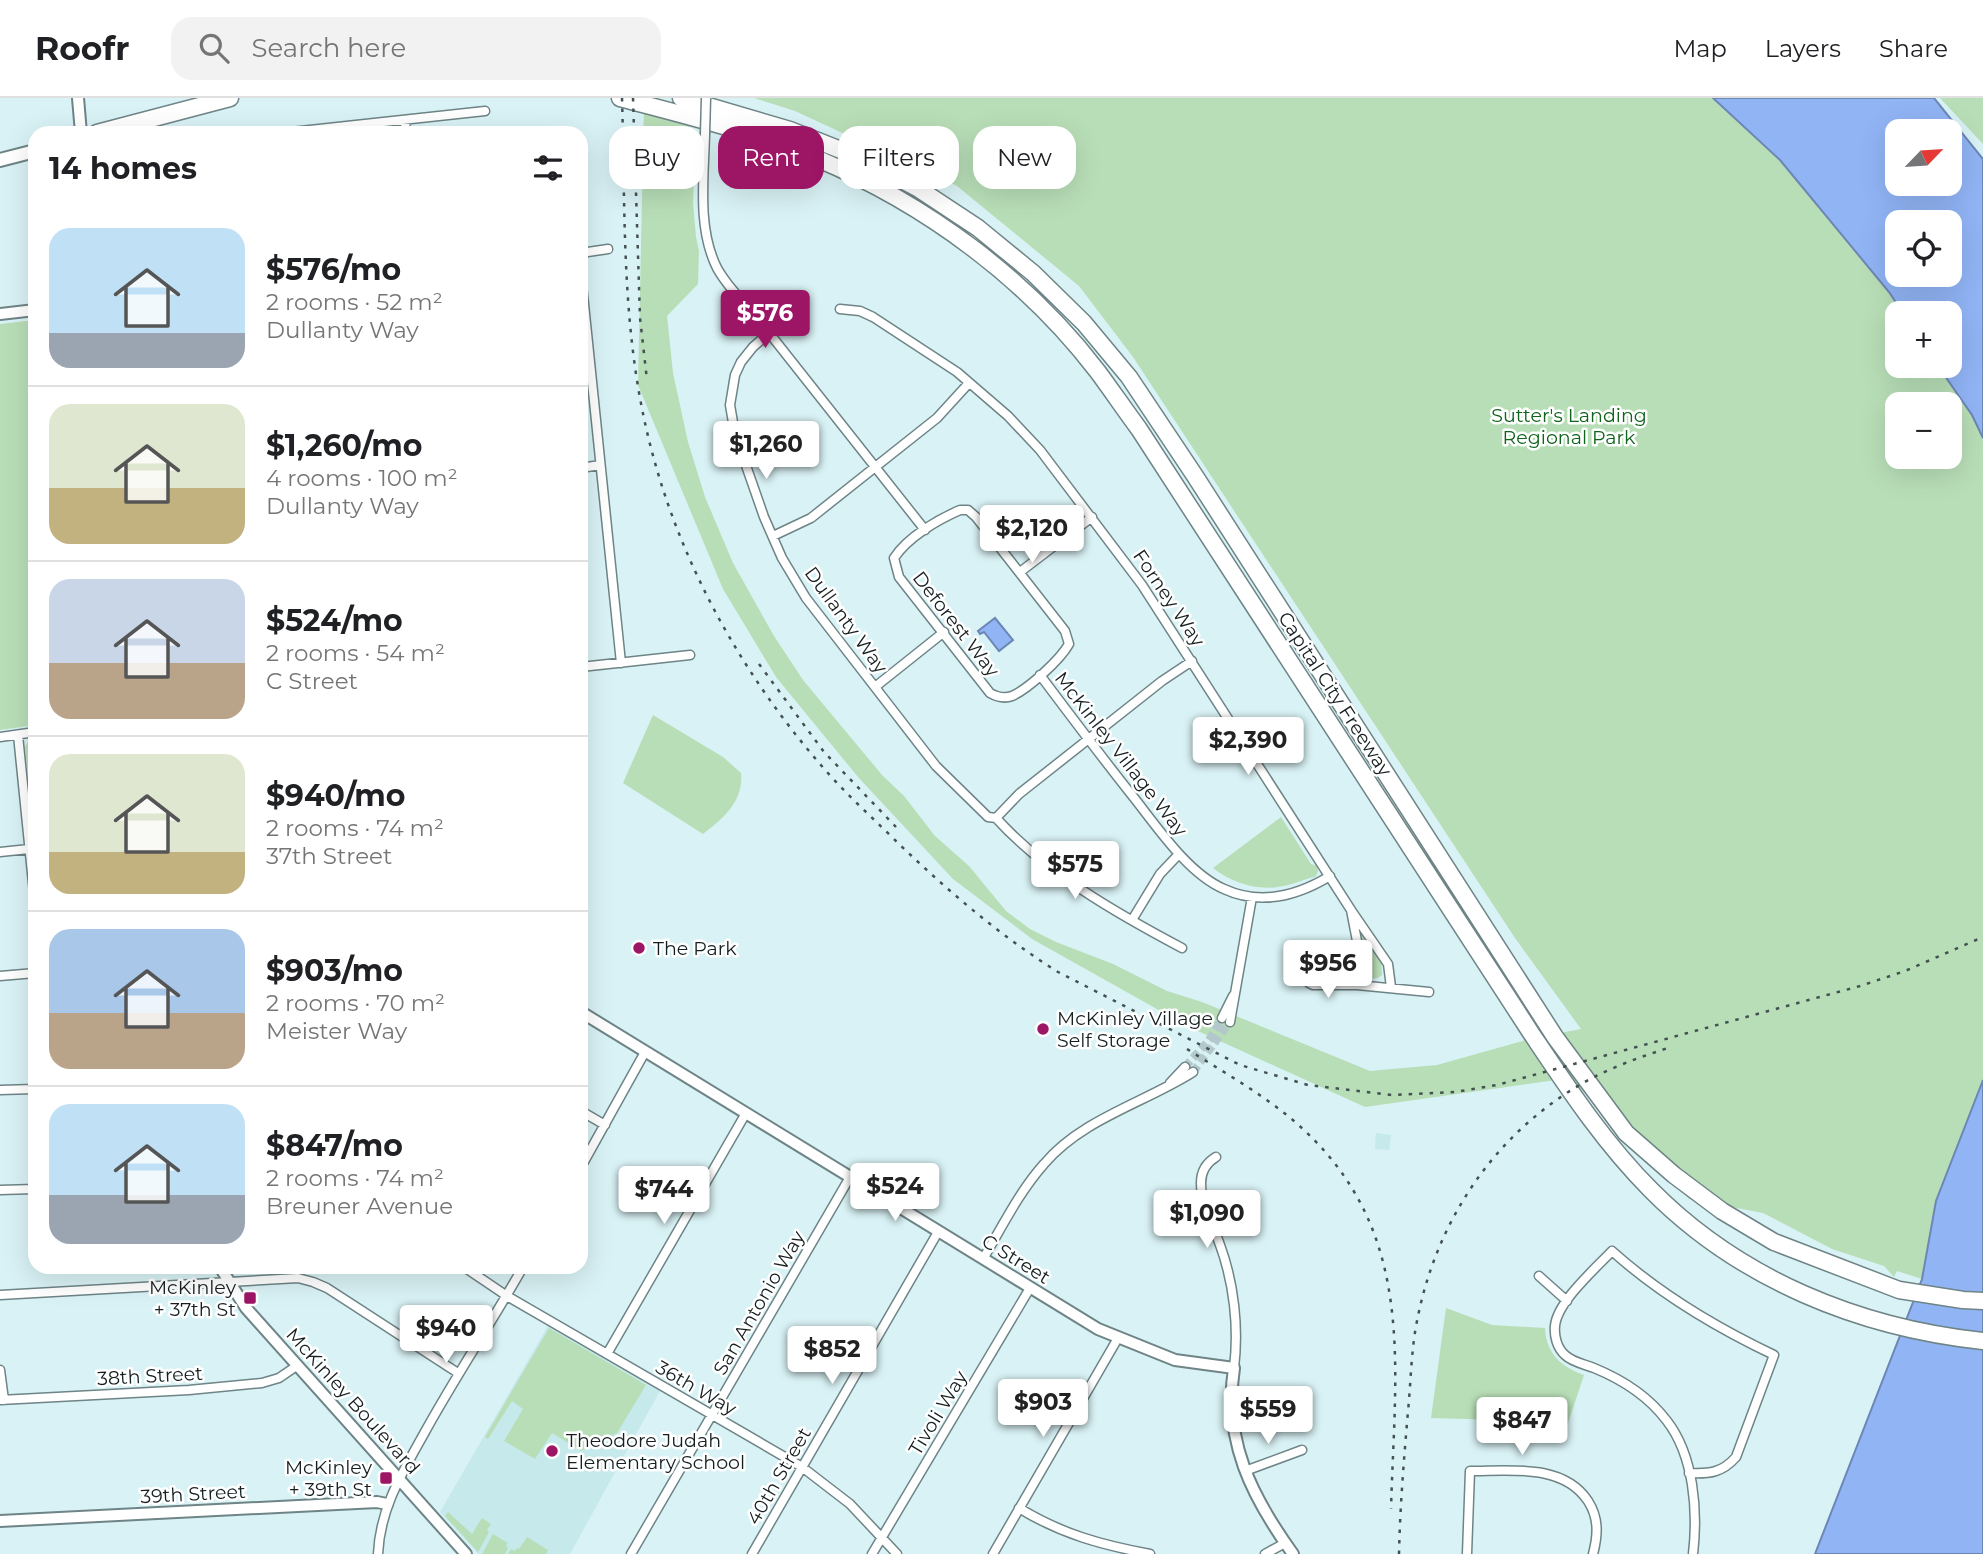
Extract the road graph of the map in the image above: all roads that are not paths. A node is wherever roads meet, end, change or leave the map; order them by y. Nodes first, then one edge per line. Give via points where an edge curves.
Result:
1 (78, 98) edge
2 (230, 98) edge
3 (620, 98) edge
4 (681, 98) edge
5 (706, 98) edge
6 (485, 111) dead end
7 (405, 120) junction
8 (80, 126) edge
9 (124, 126) edge
10 (348, 126) edge
11 (405, 126) edge
12 (28, 152) edge
13 (28, 158) edge
14 (1, 160) edge
15 (608, 249) dead end
16 (588, 252) edge
17 (840, 309) dead end
18 (28, 311) edge
19 (0, 314) edge
20 (769, 334) junction
21 (588, 345) edge
22 (968, 383) junction
23 (600, 465) junction
24 (588, 467) edge
25 (874, 467) junction
26 (1092, 517) junction
27 (925, 530) junction
28 (773, 536) junction
29 (1020, 572) junction
30 (944, 632) junction
31 (690, 655) dead end
32 (1192, 660) junction
33 (621, 663) junction
34 (588, 666) edge
35 (1040, 675) junction
36 (875, 687) junction
37 (28, 734) edge
38 (18, 735) junction
39 (0, 737) edge
40 (1088, 739) junction
41 (996, 818) junction
42 (28, 839) edge
43 (28, 849) edge
44 (0, 852) edge
45 (1179, 854) junction
46 (1330, 876) junction
47 (1252, 897) junction
48 (1351, 910) junction
49 (1132, 920) junction
50 (1182, 948) dead end
51 (28, 974) edge
52 (0, 976) edge
53 (1309, 983) dead end
54 (1357, 985) junction
55 (1391, 987) junction
56 (1429, 992) dead end
57 (588, 1016) edge
58 (1226, 1020) tunnel mouth
59 (645, 1052) junction
60 (1189, 1070) tunnel mouth
61 (28, 1089) edge
62 (0, 1090) edge
63 (746, 1113) junction
64 (588, 1115) edge
65 (605, 1125) junction
66 (588, 1155) edge
67 (1216, 1157) dead end
68 (850, 1177) junction
69 (28, 1189) edge
70 (0, 1191) edge
71 (938, 1231) junction
72 (983, 1259) junction
73 (224, 1274) edge
74 (474, 1274) edge
75 (519, 1274) edge
76 (1539, 1276) dead end
77 (230, 1284) junction
78 (1030, 1288) junction
79 (0, 1295) edge
80 (507, 1296) junction
81 (1567, 1301) junction
82 (1983, 1301) edge
83 (1118, 1338) junction
84 (1983, 1341) edge
85 (607, 1354) junction
86 (298, 1365) junction
87 (1234, 1368) junction
88 (0, 1370) edge
89 (458, 1373) junction
90 (2, 1400) edge
91 (712, 1415) junction
92 (1302, 1450) dead end
93 (802, 1467) junction
94 (1245, 1471) junction
95 (1689, 1473) junction
96 (398, 1479) junction
97 (387, 1504) junction
98 (1019, 1508) junction
99 (0, 1521) edge
100 (882, 1538) junction
101 (1285, 1543) junction
102 (378, 1554) edge
103 (466, 1554) edge
104 (631, 1554) edge
105 (752, 1554) edge
106 (873, 1554) edge
107 (897, 1554) edge
108 (993, 1554) edge
109 (1150, 1554) edge
110 (1265, 1554) edge
111 (1293, 1554) edge
112 (1467, 1554) edge
113 (1593, 1554) edge
114 (1693, 1554) edge

1 - 8 street
2 - 9 highway
3 - 84 highway, Capital City Freeway via 818,159 882,189 999,269 1051,317 1139,429 1516,1011 1619,1154 1668,1207 1755,1271 1855,1314
4 - 82 highway, Capital City Freeway via 790,130 856,156 919,189 978,228 1075,314 1136,388 1555,1037 1626,1133 1721,1211 1763,1236 1899,1290
5 - 20 street, bridge via 709,246 725,281
6 - 7 street
7 - 10 street
7 - 11 street
12 - 14 main road
13 - 14 street
15 - 16 street
17 - 22 street, Forney Way via 873,317
18 - 19 street
20 - 25 street
20 - 28 street, Dullanty Way via 741,362 730,405 739,446
21 - 23 street
22 - 25 street via 937,418
22 - 26 street, Forney Way via 1040,450
23 - 24 street
23 - 33 street
25 - 27 street
25 - 28 street via 811,518
26 - 29 street
26 - 32 street, Forney Way
27 - 29 street, McKinley Village Way via 950,514 968,510
27 - 30 street, Deforest Way via 899,551 895,568
28 - 36 street, Dullanty Way via 806,598
29 - 35 street, McKinley Village Way via 1065,631 1069,644 1062,657
30 - 35 street, Deforest Way via 990,694 1010,697
30 - 36 street
31 - 33 street
32 - 40 street
32 - 46 street, Forney Way
33 - 34 street
35 - 40 street, McKinley Village Way
36 - 41 street, Dullanty Way via 936,766 988,817
37 - 38 street
38 - 39 street
38 - 42 street
40 - 41 street
40 - 45 street, McKinley Village Way
41 - 49 street, Dullanty Way via 1020,845
43 - 44 street
45 - 47 street, McKinley Village Way via 1223,889
45 - 49 street via 1160,874
46 - 47 street via 1297,893
46 - 48 street, Forney Way
47 - 58 street via 1237,986
48 - 54 street, Forney Way via 1357,941
48 - 55 street, Forney Way via 1388,964
49 - 50 street, Dullanty Way
51 - 52 street
53 - 54 street
54 - 55 street
55 - 56 street
57 - 59 street, C Street
59 - 63 street, C Street
59 - 65 street
60 - 72 street via 1100,1121 1044,1163
61 - 62 street
63 - 68 street, C Street
63 - 85 street
64 - 65 street
65 - 66 street
67 - 87 street via 1203,1169 1202,1194 1231,1286
68 - 71 street, C Street
68 - 91 street, San Antonio Way
69 - 70 street
71 - 72 street, C Street
71 - 93 street, 40th Street
72 - 78 street, C Street
73 - 77 street, McKinley Boulevard
74 - 80 street, 36th Way
75 - 80 street
76 - 81 street
77 - 79 street
77 - 86 street, McKinley Boulevard
77 - 89 street via 288,1278 313,1282
78 - 83 street, C Street
78 - 100 street, Tivoli Way
80 - 85 street, 36th Way
80 - 89 street
81 - 95 street via 1554,1329 1559,1349 1566,1357 1635,1391 1658,1411 1679,1440
81 - 95 street via 1612,1251 1677,1302 1774,1355 1736,1457 1711,1474
83 - 87 street, C Street via 1175,1360
83 - 98 street
85 - 91 street, 36th Way
86 - 90 street, 38th Street via 262,1383
86 - 96 street, McKinley Boulevard
87 - 94 street via 1233,1421
88 - 90 street
89 - 96 street
91 - 93 street, 36th Way
91 - 104 street, San Antonio Way
92 - 94 street
93 - 100 street, 36th Way via 850,1504
93 - 105 street, 40th Street
94 - 101 street
95 - 114 street via 1695,1523
96 - 97 street
96 - 103 street, McKinley Boulevard
97 - 99 street, 39th Street
97 - 102 street
98 - 108 street
98 - 109 street via 1085,1540
100 - 106 street, Tivoli Way
100 - 107 street, 36th Way
101 - 110 street
101 - 111 street
112 - 113 street via 1470,1471 1482,1471 1545,1473 1576,1487 1597,1523

